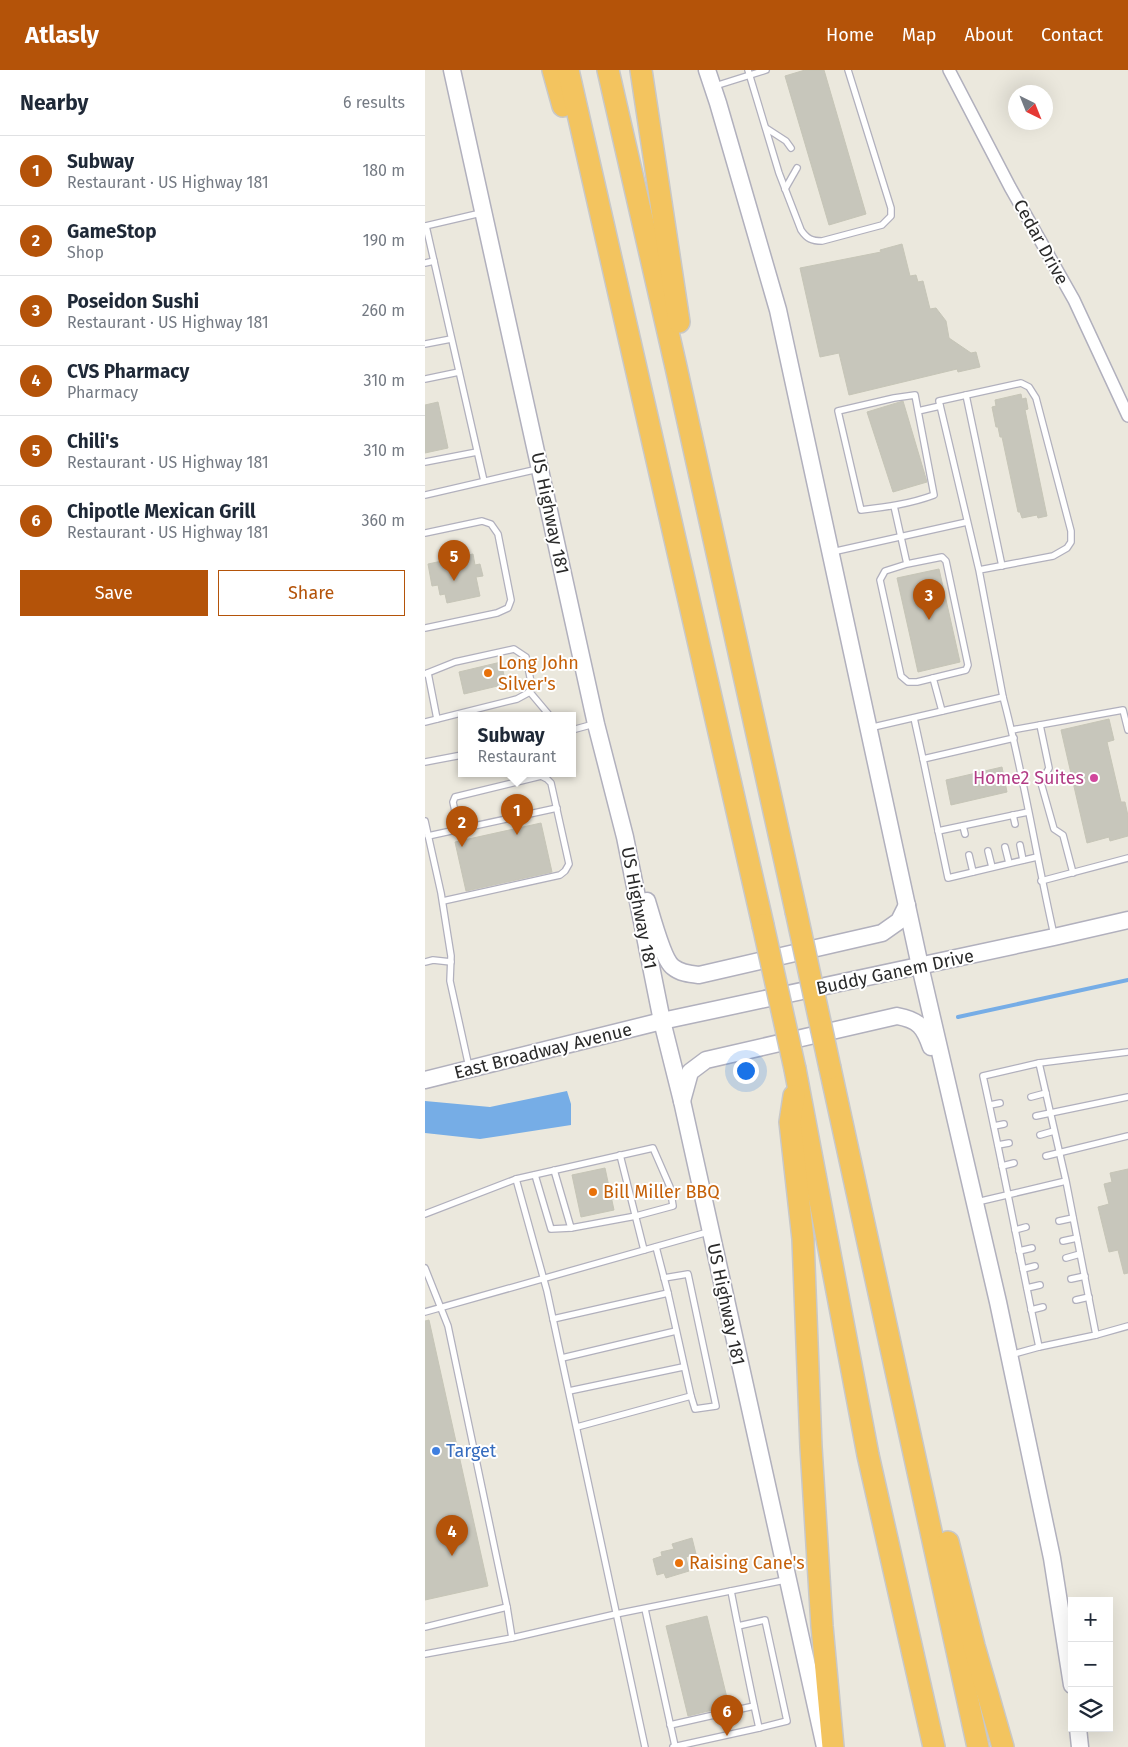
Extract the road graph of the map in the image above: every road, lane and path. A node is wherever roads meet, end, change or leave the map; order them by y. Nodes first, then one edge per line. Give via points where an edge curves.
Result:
1 (452, 70) edge
2 (553, 70) edge
3 (568, 70) edge
4 (608, 70) edge
5 (641, 70) edge
6 (707, 70) edge
7 (766, 70) edge
8 (847, 70) edge
9 (949, 70) edge
10 (749, 73) edge
11 (713, 87) junction
12 (766, 128) junction
13 (791, 148) dead end
14 (797, 168) dead end
15 (785, 189) junction
16 (483, 212) junction
17 (425, 226) edge
18 (603, 226) junction
19 (434, 261) junction
20 (425, 263) edge
21 (451, 338) junction
22 (425, 344) edge
23 (676, 366) junction
24 (459, 372) junction
25 (425, 379) edge
26 (966, 395) junction
27 (940, 406) junction
28 (918, 411) junction
29 (1128, 416) edge
30 (477, 452) junction
31 (425, 462) edge
32 (540, 468) junction
33 (484, 481) junction
34 (425, 495) edge
35 (894, 506) junction
36 (967, 522) junction
37 (425, 533) edge
38 (900, 536) junction
39 (830, 552) junction
40 (907, 564) junction
41 (1002, 566) junction
42 (979, 570) junction
43 (425, 628) edge
44 (426, 674) edge
45 (933, 678) junction
46 (529, 691) junction
47 (1003, 697) junction
48 (941, 711) junction
49 (466, 712) edge
50 (547, 712) edge
51 (458, 714) edge
52 (915, 718) junction
53 (437, 719) junction
54 (425, 722) edge
55 (596, 724) junction
56 (1040, 725) junction
57 (869, 728) junction
58 (576, 729) edge
59 (1012, 730) junction
60 (1128, 730) edge
61 (1014, 738) junction
62 (458, 756) edge
63 (923, 758) junction
64 (425, 762) edge
65 (537, 777) edge
66 (544, 777) edge
67 (557, 808) junction
68 (1028, 812) junction
69 (1013, 815) junction
70 (999, 818) junction
71 (425, 821) edge
72 (982, 821) junction
73 (1015, 824) dead end
74 (963, 826) junction
75 (1001, 826) dead end
76 (984, 829) dead end
77 (459, 830) junction
78 (938, 831) junction
79 (965, 834) dead end
80 (428, 836) junction
81 (625, 837) junction
82 (1020, 845) dead end
83 (1005, 848) dead end
84 (989, 851) dead end
85 (969, 855) dead end
86 (1037, 857) junction
87 (1128, 858) edge
88 (1023, 860) junction
89 (1009, 864) junction
90 (992, 867) junction
91 (973, 872) junction
92 (1073, 873) junction
93 (1041, 881) junction
94 (443, 901) junction
95 (907, 906) junction
96 (1128, 920) edge
97 (1055, 937) junction
98 (425, 962) edge
99 (451, 962) junction
100 (920, 966) junction
101 (662, 1021) junction
102 (1128, 1052) edge
103 (1039, 1063) junction
104 (469, 1069) junction
105 (796, 1075) junction
106 (425, 1080) edge
107 (1046, 1093) junction
108 (1031, 1097) dead end
109 (1128, 1097) edge
110 (682, 1101) junction
111 (1000, 1104) dead end
112 (990, 1105) junction
113 (954, 1110) junction
114 (1050, 1113) junction
115 (1036, 1116) dead end
116 (1005, 1124) dead end
117 (994, 1126) junction
118 (1054, 1131) junction
119 (1040, 1135) dead end
120 (1128, 1136) edge
121 (1009, 1143) dead end
122 (998, 1145) junction
123 (1059, 1153) junction
124 (620, 1155) junction
125 (1045, 1156) dead end
126 (1014, 1163) dead end
127 (1002, 1166) junction
128 (554, 1170) junction
129 (535, 1175) junction
130 (516, 1179) junction
131 (1066, 1181) junction
132 (1008, 1194) junction
133 (975, 1202) junction
134 (425, 1214) edge
135 (635, 1216) junction
136 (1073, 1218) junction
137 (1059, 1221) dead end
138 (1026, 1227) dead end
139 (571, 1228) junction
140 (1015, 1230) junction
141 (710, 1231) junction
142 (1077, 1238) junction
143 (1063, 1241) dead end
144 (656, 1247) junction
145 (1033, 1248) dead end
146 (644, 1250) junction
147 (1019, 1251) junction
148 (1080, 1254) junction
149 (1066, 1258) dead end
150 (1035, 1266) dead end
151 (425, 1268) edge
152 (1023, 1268) junction
153 (1085, 1276) junction
154 (664, 1278) junction
155 (544, 1279) junction
156 (1071, 1279) dead end
157 (1039, 1285) dead end
158 (1027, 1288) junction
159 (668, 1292) junction
160 (1089, 1297) junction
161 (1077, 1300) dead end
162 (1043, 1307) dead end
163 (442, 1308) junction
164 (1031, 1310) junction
165 (425, 1312) edge
166 (553, 1320) junction
167 (1128, 1326) edge
168 (676, 1331) junction
169 (1096, 1335) junction
170 (1039, 1347) junction
171 (1009, 1355) junction
172 (562, 1358) junction
173 (683, 1367) junction
174 (569, 1391) junction
175 (691, 1396) junction
176 (902, 1400) junction
177 (577, 1427) junction
178 (787, 1580) junction
179 (731, 1591) junction
180 (507, 1607) junction
181 (645, 1609) junction
182 (616, 1614) junction
183 (738, 1626) junction
184 (425, 1627) edge
185 (511, 1638) junction
186 (425, 1654) edge
187 (1068, 1660) edge
188 (754, 1706) junction
189 (670, 1725) junction
190 (759, 1728) junction
191 (1078, 1732) edge
192 (645, 1747) edge
193 (673, 1747) edge
194 (825, 1747) edge
195 (833, 1747) edge
196 (933, 1747) edge
197 (978, 1747) edge
198 (1003, 1747) edge
199 (1080, 1747) edge

1 - 16 main road, US Highway 181
2 - 18 highway via 576,153
3 - 18 highway
4 - 23 highway
5 - 23 highway via 680,328
6 - 11 main road
7 - 10 lane
8 - 15 lane via 891,216 882,225 814,241 801,230
9 - 29 street, Cedar Drive via 1074,300
10 - 11 lane
10 - 12 lane
11 - 39 main road via 778,310
12 - 13 lane
12 - 15 lane
14 - 15 lane
16 - 17 lane
16 - 32 main road, US Highway 181
17 - 19 lane
18 - 105 highway, bridge
19 - 20 lane
19 - 21 lane
21 - 22 lane
21 - 24 lane
23 - 176 highway, bridge
24 - 25 lane
24 - 30 lane
26 - 27 lane via 939,401
26 - 41 lane
26 - 41 lane via 1012,384 1021,383 1029,387 1036,398 1071,531 1071,542 1067,548 1053,556
27 - 28 lane
27 - 36 lane
28 - 35 lane via 934,495
28 - 35 lane via 915,395 838,411 861,510
30 - 31 lane
30 - 33 lane
32 - 33 lane
32 - 55 main road, US Highway 181
33 - 34 lane
35 - 38 lane
36 - 38 lane
36 - 42 lane
37 - 43 lane via 482,521 491,524 497,534 511,600 508,608 497,613
38 - 39 lane
38 - 40 lane
39 - 57 main road
40 - 45 lane via 885,571 880,580 901,676 908,682
40 - 45 lane via 942,557 946,561 968,664 965,670
41 - 42 lane
42 - 47 lane
44 - 46 lane via 455,662 514,649 526,657 532,687
44 - 53 lane
45 - 48 lane
46 - 49 lane via 517,700
46 - 50 lane
47 - 48 lane
47 - 59 lane
48 - 52 lane
51 - 53 lane
52 - 57 lane
52 - 63 lane
53 - 54 lane
55 - 58 lane
55 - 81 main road, US Highway 181
56 - 59 lane
56 - 60 lane via 1123,710
56 - 92 lane via 1049,768 1041,783 1054,829 1063,836
57 - 95 main road
59 - 61 lane
61 - 63 lane
61 - 68 lane
62 - 64 lane
63 - 78 lane
65 - 77 lane via 455,797 453,802
66 - 67 lane via 551,783
67 - 77 lane
67 - 94 lane via 569,864 565,871 560,875
68 - 69 lane
68 - 86 lane
69 - 70 lane
69 - 73 lane
70 - 72 lane
70 - 75 lane
71 - 80 lane
72 - 74 lane
72 - 76 lane
74 - 78 lane
74 - 79 lane
77 - 80 lane
78 - 91 lane via 948,878
80 - 94 lane
81 - 95 main road via 663,950 671,967 687,974 699,975 882,933 899,921
81 - 101 main road, US Highway 181
82 - 88 lane
83 - 89 lane
84 - 90 lane
85 - 91 lane
86 - 88 lane
86 - 93 lane
87 - 92 lane
88 - 89 lane
89 - 90 lane
90 - 91 lane
92 - 93 lane
93 - 97 lane
94 - 99 lane
95 - 100 main road
96 - 97 main road, Buddy Ganem Drive
97 - 100 main road, Buddy Ganem Drive
98 - 99 lane
99 - 104 lane via 450,981
100 - 101 main road, Buddy Ganem Drive
100 - 113 main road
101 - 104 main road, East Broadway Avenue
101 - 110 main road, US Highway 181
102 - 103 lane
103 - 107 lane
103 - 112 lane via 983,1076
104 - 106 main road, East Broadway Avenue
105 - 195 highway via 789,1122 803,1239 812,1457
105 - 196 highway via 868,1455
107 - 108 lane
107 - 114 lane
109 - 114 lane
110 - 113 main road via 690,1072 706,1060 897,1016 916,1022 925,1030
110 - 141 main road, US Highway 181
111 - 112 lane
112 - 117 lane
113 - 133 main road
114 - 115 lane
114 - 118 lane
116 - 117 lane
117 - 122 lane
118 - 119 lane
118 - 123 lane
120 - 123 lane
121 - 122 lane
122 - 127 lane
123 - 125 lane
123 - 131 lane
124 - 128 lane
124 - 135 lane
124 - 135 lane via 653,1148 670,1187 673,1206
126 - 127 lane
127 - 132 lane
128 - 129 lane
128 - 139 lane
129 - 130 lane
129 - 139 lane via 551,1229
130 - 134 lane
130 - 155 lane
131 - 132 lane
131 - 136 lane
132 - 133 lane
132 - 140 lane
133 - 171 main road
135 - 139 lane
135 - 146 lane
136 - 137 lane
136 - 142 lane
138 - 140 lane
140 - 147 lane
141 - 144 lane
141 - 178 main road, US Highway 181
142 - 143 lane
142 - 148 lane
144 - 146 lane
144 - 154 lane
145 - 147 lane
146 - 155 lane
147 - 152 lane
148 - 149 lane
148 - 153 lane
150 - 152 lane
151 - 163 lane
152 - 158 lane
153 - 156 lane
153 - 160 lane
154 - 159 lane
154 - 175 lane via 688,1274 716,1406 695,1409
155 - 163 lane
155 - 166 lane
157 - 158 lane
158 - 164 lane
159 - 166 lane
159 - 168 lane
160 - 161 lane
160 - 169 lane
162 - 164 lane
163 - 165 lane
163 - 180 lane
164 - 170 lane
166 - 172 lane
167 - 169 lane
168 - 172 lane
168 - 173 lane
169 - 170 lane
170 - 171 lane
171 - 187 main road via 1052,1558
172 - 174 lane
173 - 174 lane
173 - 175 lane
174 - 177 lane
175 - 177 lane
176 - 197 highway
176 - 198 highway via 921,1429 974,1646
177 - 182 lane
178 - 179 lane
178 - 194 main road, US Highway 181
179 - 181 lane
179 - 183 lane
180 - 184 lane
180 - 185 lane
181 - 182 lane
181 - 189 lane
182 - 185 lane
182 - 192 lane
183 - 188 lane
183 - 190 lane via 765,1620 785,1712 787,1722
185 - 186 lane
188 - 189 lane
188 - 190 lane
189 - 193 lane
190 - 193 lane
191 - 199 main road

